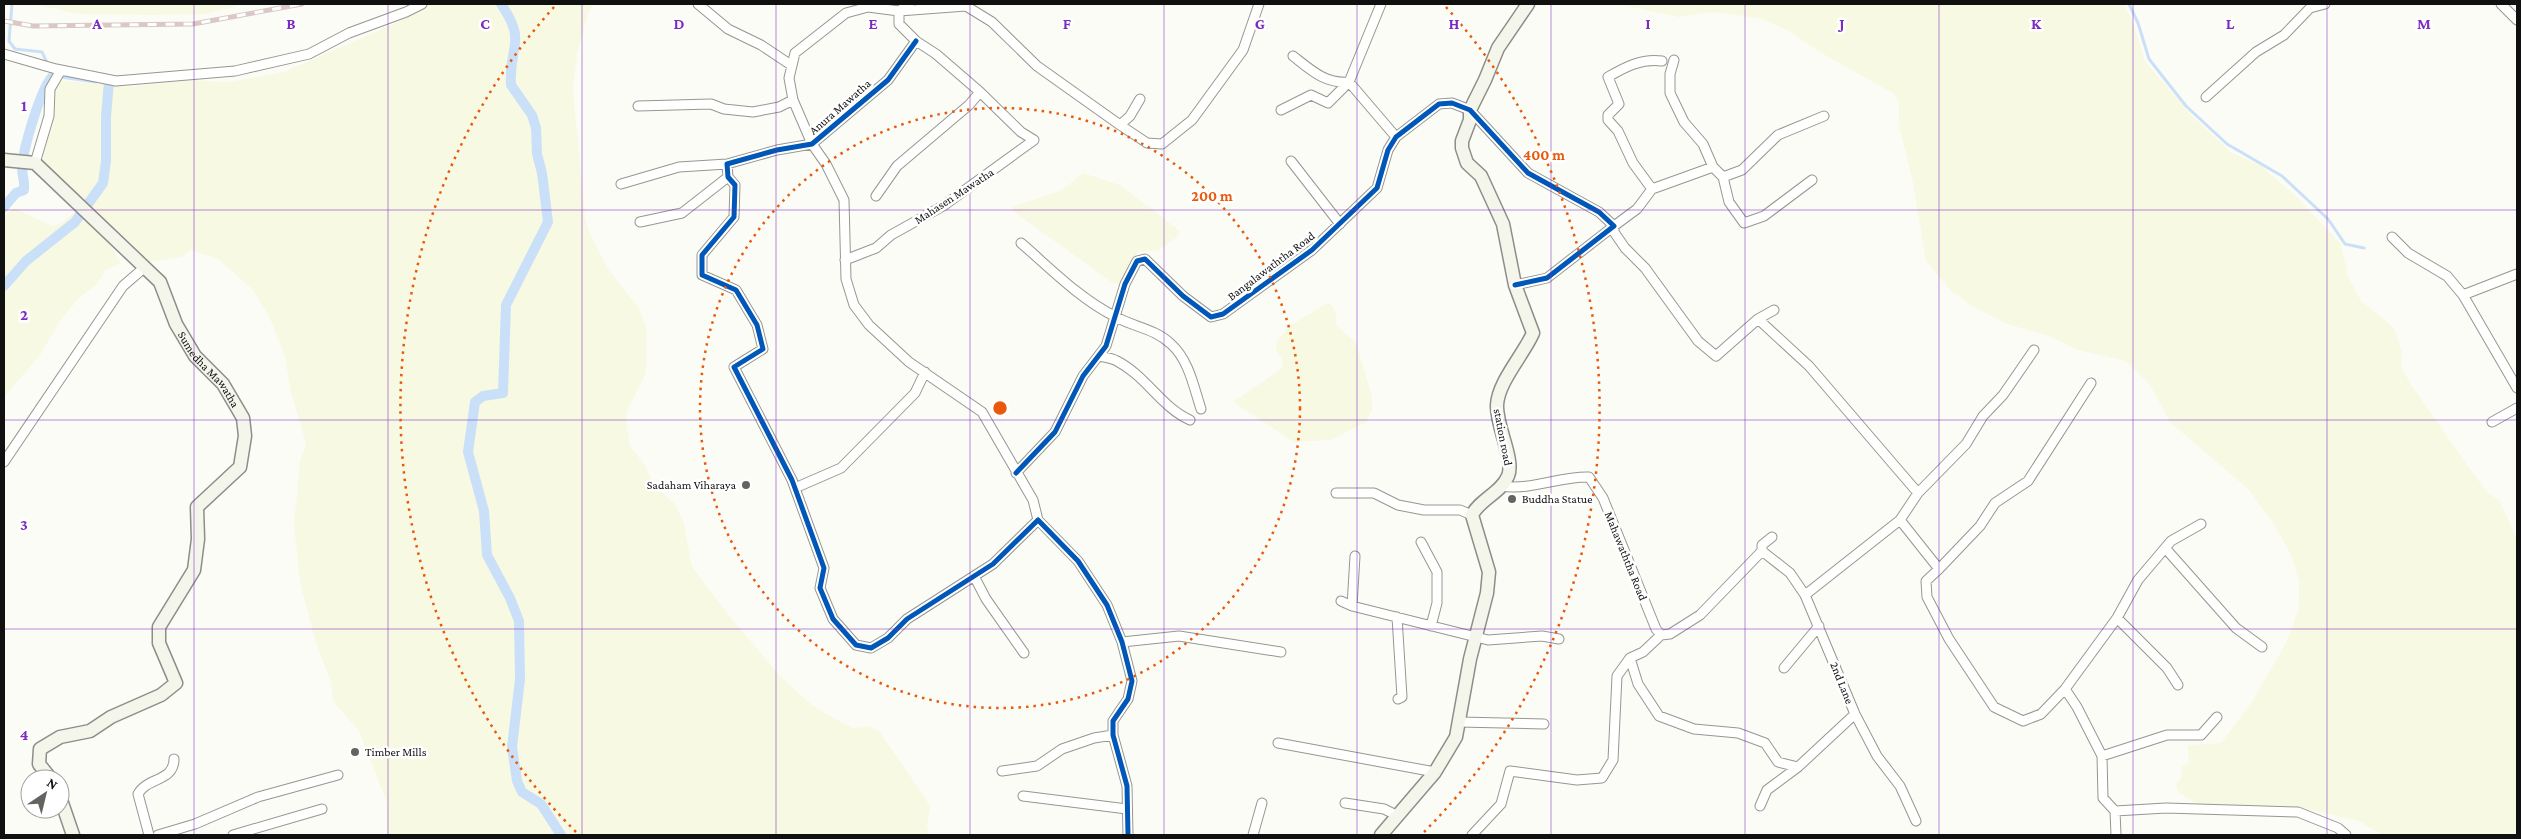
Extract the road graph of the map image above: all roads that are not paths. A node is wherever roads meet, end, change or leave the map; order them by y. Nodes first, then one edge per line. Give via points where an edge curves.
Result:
1 (422, 4) edge
2 (698, 4) edge
3 (909, 4) edge
4 (1260, 4) edge
5 (1381, 4) edge
6 (1528, 4) edge
7 (2325, 4) edge
8 (2501, 4) edge
9 (866, 5) edge
10 (899, 11) junction
11 (2517, 20) edge
12 (916, 41) junction
13 (4, 54) edge
14 (1293, 56) dead end
15 (1674, 60) dead end
16 (1662, 61) dead end
17 (791, 65) junction
18 (59, 70) junction
19 (1348, 82) junction
20 (980, 92) junction
21 (2206, 97) dead end
22 (1140, 98) dead end
23 (792, 100) junction
24 (638, 106) dead end
25 (1281, 110) dead end
26 (1470, 110) junction
27 (1824, 116) dead end
28 (1120, 124) junction
29 (1396, 137) junction
30 (812, 144) junction
31 (4, 160) edge
32 (1291, 161) dead end
33 (35, 163) junction
34 (727, 164) junction
35 (1712, 167) junction
36 (728, 176) junction
37 (1724, 177) junction
38 (1812, 180) dead end
39 (621, 184) dead end
40 (1652, 189) junction
41 (876, 196) dead end
42 (640, 222) dead end
43 (1340, 224) junction
44 (1614, 226) junction
45 (2392, 237) dead end
46 (1021, 243) dead end
47 (845, 260) junction
48 (144, 267) junction
49 (2517, 274) edge
50 (1515, 285) junction
51 (2463, 295) junction
52 (1774, 310) dead end
53 (1114, 317) junction
54 (1758, 319) junction
55 (2034, 350) dead end
56 (1098, 356) junction
57 (926, 372) junction
58 (2091, 383) dead end
59 (2517, 388) edge
60 (2517, 408) edge
61 (1201, 409) dead end
62 (1190, 420) dead end
63 (2492, 422) dead end
64 (4, 462) edge
65 (1016, 473) junction
66 (794, 484) junction
67 (1502, 486) junction
68 (1336, 493) dead end
69 (1918, 493) junction
70 (1472, 515) junction
71 (1038, 520) junction
72 (1900, 520) junction
73 (2201, 524) dead end
74 (1772, 537) dead end
75 (1421, 542) dead end
76 (2166, 549) junction
77 (1762, 551) junction
78 (1355, 556) dead end
79 (1938, 569) junction
80 (974, 576) junction
81 (1804, 595) junction
82 (1341, 601) dead end
83 (1352, 606) junction
84 (1397, 617) junction
85 (2117, 618) junction
86 (1431, 626) junction
87 (1819, 626) junction
88 (1661, 635) junction
89 (1475, 638) junction
90 (1559, 639) dead end
91 (1122, 642) junction
92 (2262, 647) dead end
93 (1281, 652) dead end
94 (1024, 653) dead end
95 (1630, 658) junction
96 (1784, 668) dead end
97 (2178, 685) dead end
98 (2065, 689) junction
99 (1398, 699) dead end
100 (1855, 714) junction
101 (2217, 717) dead end
102 (1459, 722) junction
103 (1544, 724) dead end
104 (1113, 735) junction
105 (1278, 743) dead end
106 (2102, 756) junction
107 (174, 759) dead end
108 (1798, 767) junction
109 (43, 769) edge
110 (1002, 771) dead end
111 (1435, 772) junction
112 (338, 776) dead end
113 (1023, 796) dead end
114 (1262, 803) dead end
115 (1345, 803) dead end
116 (1760, 806) dead end
117 (322, 809) dead end
118 (1128, 809) junction
119 (2115, 811) junction
120 (1398, 816) junction
121 (68, 819) edge
122 (1916, 821) dead end
123 (73, 835) edge
124 (149, 835) edge
125 (158, 835) edge
126 (233, 835) edge
127 (1128, 835) edge
128 (1253, 835) edge
129 (1381, 835) edge
130 (1472, 835) edge
131 (2116, 835) edge
132 (2346, 835) edge

1 - 18 street via 349,33 309,54 235,71 116,81
2 - 17 street via 728,29 762,45
3 - 10 street
4 - 28 street via 1244,50 1192,120 1162,144 1147,143
5 - 19 street
6 - 26 street, station road via 1498,48
7 - 21 street via 2310,8 2284,35 2256,52
8 - 11 street
9 - 10 street
9 - 17 street via 846,13 795,53
10 - 12 street via 899,24
10 - 28 street via 966,6 992,22 1037,66
12 - 20 street
12 - 30 street, Anura Mawatha via 888,80
13 - 18 street
14 - 19 street via 1317,75 1335,83
15 - 35 street via 1670,93 1684,122 1703,144
16 - 40 street via 1652,59 1630,65 1608,77 1619,104 1608,114 1608,120 1618,131 1633,163
17 - 23 street
18 - 33 street via 50,89 49,116
19 - 25 street via 1328,103 1311,95
19 - 29 street
20 - 41 street via 897,166
20 - 47 street, Mahasen Mawatha via 1021,132 1034,140 943,206 892,235 876,248
22 - 28 street via 1130,116
23 - 24 street via 779,107 753,112 711,104
23 - 30 street
26 - 29 street, Bangalawaththa Road via 1452,103 1439,104
26 - 44 street via 1528,173 1599,212
26 - 50 street, station road via 1462,148 1467,163 1481,176 1503,224
27 - 37 street via 1778,135 1742,170
29 - 43 street, Bangalawaththa Road via 1388,150 1378,188
30 - 34 street, Anura Mawatha
30 - 47 street via 844,200
31 - 33 street
32 - 43 street
33 - 48 street, Sumedha Mawatha
34 - 36 street
34 - 39 street, Anura Mawatha via 680,167
35 - 37 street
35 - 40 street
36 - 42 street via 682,212
36 - 66 street via 734,185 734,217 702,255 702,275 736,290 757,325 763,349 734,367
37 - 38 street via 1729,202 1744,223 1764,216
40 - 44 street via 1636,209
43 - 53 street, Bangalawaththa Road via 1312,250 1244,301 1223,314 1211,317 1183,296 1145,259 1137,261
44 - 50 street via 1546,278
44 - 54 street via 1614,232 1625,248 1645,268 1698,341 1716,356
45 - 51 street via 2408,254 2447,276
46 - 53 street via 1078,292
47 - 57 street via 846,279 854,305 869,325 909,362
48 - 64 street via 123,286
48 - 109 street, Sumedha Mawatha via 160,282 176,324 195,356 224,384 243,418 245,436 240,467 198,507 194,570 159,627 159,643 176,683 161,695 111,717 90,731 60,737 40,749 39,764
49 - 51 street
50 - 67 street, station road via 1533,333 1500,392 1497,405 1500,432 1511,467
51 - 59 street
52 - 54 street
53 - 56 street, Bangalawaththa Road via 1106,346
53 - 61 street via 1154,331 1173,345 1188,367
54 - 69 street via 1809,366
55 - 69 street via 2003,395 1983,416 1966,444
56 - 62 street via 1117,361 1141,378 1176,414
56 - 65 street, Bangalawaththa Road via 1055,432
57 - 65 street via 982,412
57 - 66 street via 915,393 841,468
58 - 79 street via 2028,481 1995,503 1980,526
60 - 63 street
65 - 71 street via 1033,500
66 - 80 street via 824,568 820,588 833,619 856,645 871,648 888,638 907,618
67 - 70 street via 1474,509
67 - 88 street, Mahawaththa Road via 1538,485 1589,477 1603,498
68 - 70 street via 1374,493 1398,505 1424,510 1460,510
69 - 72 street
70 - 89 street via 1489,572
71 - 80 street via 993,564
71 - 91 street via 1078,562 1107,605
72 - 79 street
72 - 81 street
73 - 76 street via 2171,541
74 - 77 street via 1762,545
75 - 86 street via 1437,572 1437,603
76 - 85 street via 2138,580
76 - 92 street via 2236,628
77 - 81 street, 2nd Lane via 1790,574
77 - 88 street via 1700,615 1670,634
78 - 83 street
79 - 98 street via 1926,581 1927,597 1949,640 1994,708 2023,721 2040,714
80 - 94 street
81 - 87 street, 2nd Lane
82 - 83 street
83 - 84 street
84 - 86 street
84 - 99 street via 1402,697
85 - 97 street via 2167,668
85 - 98 street
86 - 89 street
87 - 96 street
87 - 100 street, 2nd Lane
88 - 95 street via 1643,652
89 - 90 street via 1542,636
89 - 102 street
91 - 93 street via 1179,636
91 - 104 street via 1132,681 1128,699 1113,721
95 - 108 street via 1638,684 1659,716 1694,729 1738,733 1765,743 1778,762
95 - 130 street via 1617,676 1613,760 1602,778 1577,780 1510,771 1501,804
98 - 106 street
100 - 108 street
100 - 122 street, 2nd Lane via 1877,756 1900,786
101 - 106 street via 2201,735 2167,735
102 - 103 street
102 - 111 street via 1456,737
104 - 110 street via 1062,749 1037,766
104 - 118 street via 1127,786
105 - 111 street
106 - 119 street via 2103,798
107 - 124 street via 174,767 168,775 141,788 138,794
108 - 116 street via 1767,790
111 - 120 street
112 - 125 street via 258,797 195,824
113 - 118 street
114 - 128 street
115 - 120 street via 1384,809
117 - 126 street
118 - 127 street
119 - 131 street
119 - 132 street via 2166,808 2298,812 2338,828
120 - 129 street
121 - 123 street

